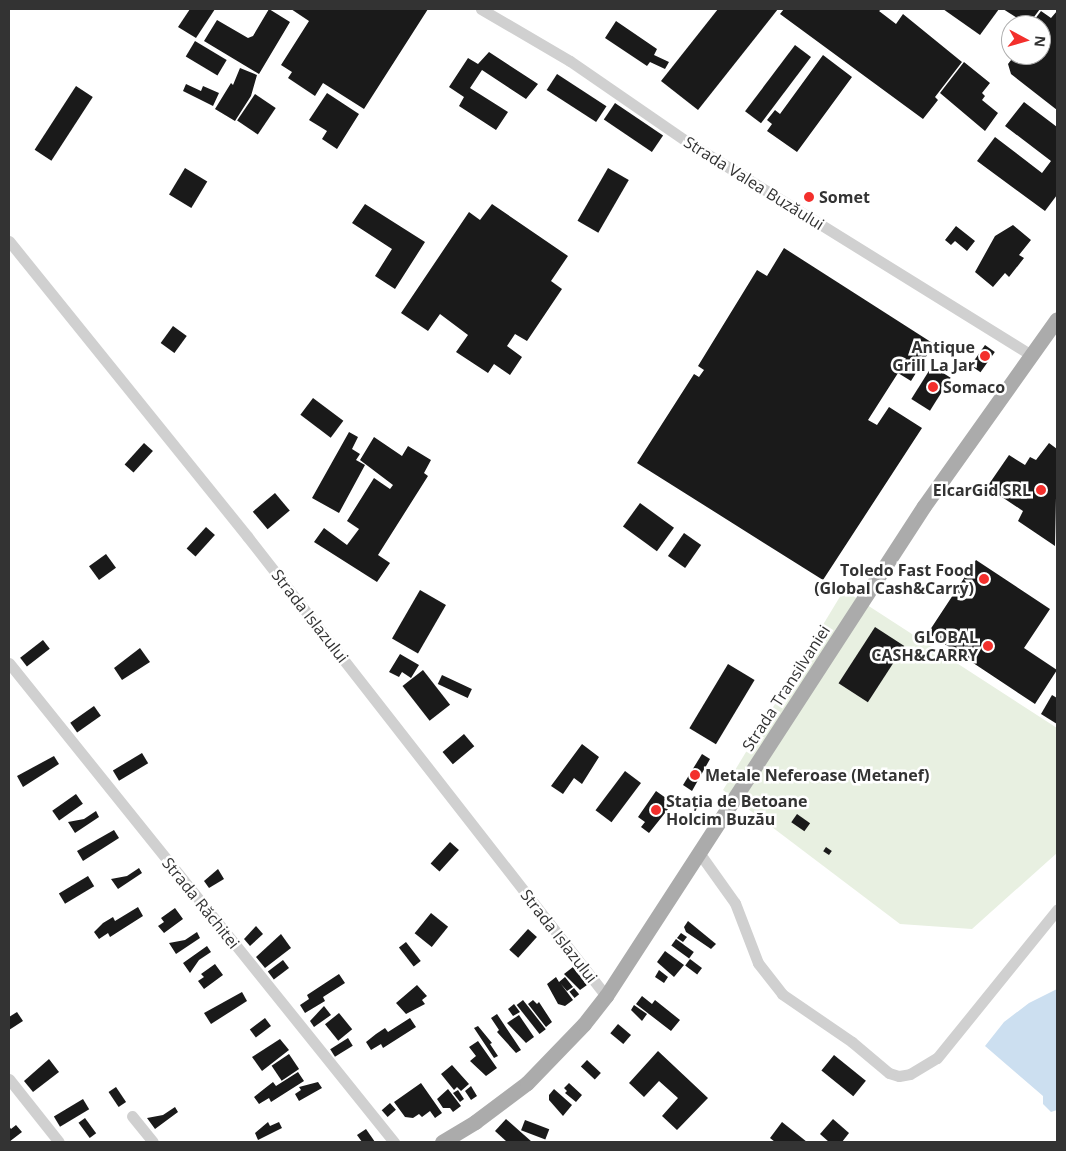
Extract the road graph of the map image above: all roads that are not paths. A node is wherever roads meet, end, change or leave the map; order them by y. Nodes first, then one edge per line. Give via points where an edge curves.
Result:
1 (481, 9) edge
2 (9, 241) edge
3 (1057, 319) edge
4 (1030, 354) junction
5 (9, 663) edge
6 (700, 854) junction
7 (1057, 910) edge
8 (606, 996) junction
9 (9, 1079) edge
10 (132, 1116) dead end
11 (59, 1142) edge
12 (153, 1142) edge
13 (394, 1142) edge
14 (442, 1142) edge

1 - 4 street, Strada Valea Buzăului via 570,61 686,141
2 - 8 street, Strada Islazului via 247,536
3 - 4 main road, Strada Transilvaniei
4 - 6 main road, Strada Transilvaniei via 924,506
5 - 13 street, Strada Răchitei
6 - 7 street via 735,902 758,963 782,994 852,1042 889,1073 899,1076 910,1074 937,1058
6 - 8 main road, Strada Transilvaniei
8 - 14 main road, Strada Transilvaniei via 584,1024 527,1083
9 - 11 street
10 - 12 street

